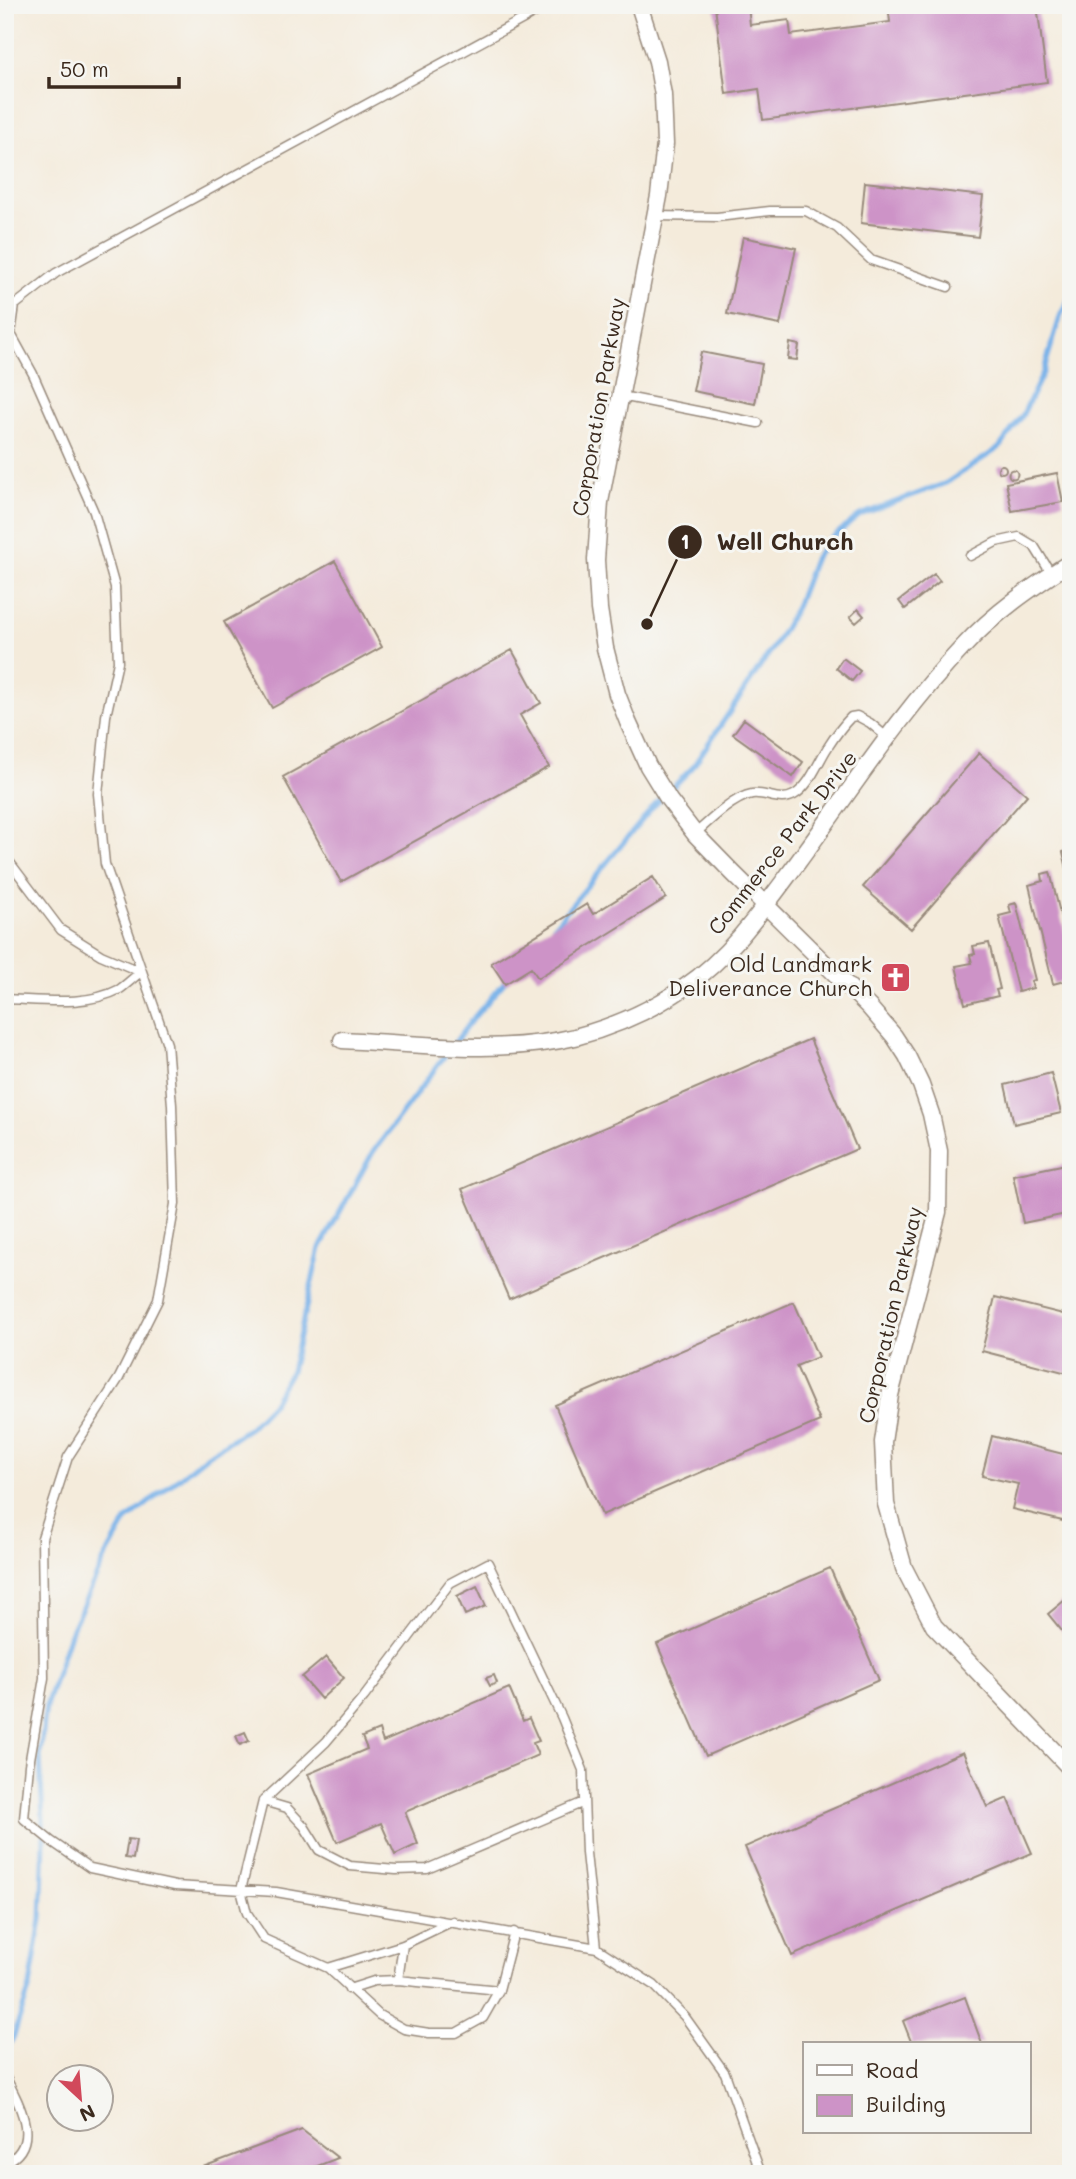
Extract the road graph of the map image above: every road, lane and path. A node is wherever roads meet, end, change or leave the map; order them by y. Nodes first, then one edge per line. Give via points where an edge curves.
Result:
1 (549, 5) edge
2 (639, 5) edge
3 (655, 216) junction
4 (948, 287) dead end
5 (621, 396) junction
6 (758, 423) dead end
7 (970, 556) dead end
8 (1071, 562) edge
9 (1052, 575) junction
10 (889, 739) junction
11 (695, 834) junction
12 (5, 856) edge
13 (766, 905) junction
14 (141, 972) junction
15 (5, 999) edge
16 (342, 1040) dead end
17 (1071, 1769) edge
18 (263, 1801) junction
19 (584, 1802) junction
20 (241, 1890) junction
21 (453, 1921) junction
22 (514, 1932) junction
23 (402, 1945) junction
24 (596, 1948) junction
25 (328, 1968) junction
26 (398, 1980) junction
27 (349, 1989) junction
28 (499, 1990) junction
29 (5, 2076) edge
30 (5, 2163) edge
31 (761, 2174) edge

1 - 14 lane via 56,273 15,305 11,334 94,512 115,587 118,662 106,716 98,794 105,864
2 - 3 street, Corporation Parkway via 663,95 665,144
3 - 4 lane via 806,211 837,229 871,260
3 - 5 street, Corporation Parkway
5 - 6 lane
5 - 11 street, Corporation Parkway via 600,502 599,609 617,694 648,766
7 - 9 lane via 996,542 1019,537 1034,546
8 - 9 street, Commerce Park Drive
9 - 10 street, Commerce Park Drive via 992,619 962,648
10 - 11 lane via 870,723 851,717 797,794 775,798 755,793 740,798
10 - 13 street, Commerce Park Drive
11 - 13 street, Corporation Parkway
12 - 14 lane via 61,930 101,955
13 - 16 street, Commerce Park Drive via 726,952 686,986 612,1025 523,1045
13 - 17 street, Corporation Parkway via 894,1036 931,1114 939,1151 938,1212 890,1395 883,1442 886,1504 904,1568 934,1626
14 - 15 lane via 102,996 66,1001
14 - 20 lane via 167,1044 175,1204 158,1300 118,1378 68,1457 42,1538 44,1678 24,1819 90,1868 174,1886
18 - 19 lane via 287,1808 318,1850 350,1866 396,1870 427,1869
18 - 19 lane via 364,1697 450,1583 488,1563 579,1759
18 - 20 lane
19 - 24 lane
20 - 21 lane
20 - 25 lane via 247,1913 264,1939
21 - 22 lane
21 - 23 lane
22 - 24 lane
22 - 28 lane
23 - 25 lane
23 - 26 lane
24 - 31 lane via 654,1985 685,2017 724,2073
25 - 27 lane
26 - 27 lane via 373,1981
26 - 28 lane
27 - 28 lane via 404,2029 429,2033 456,2033 483,2018
29 - 30 lane via 27,2130 20,2152

